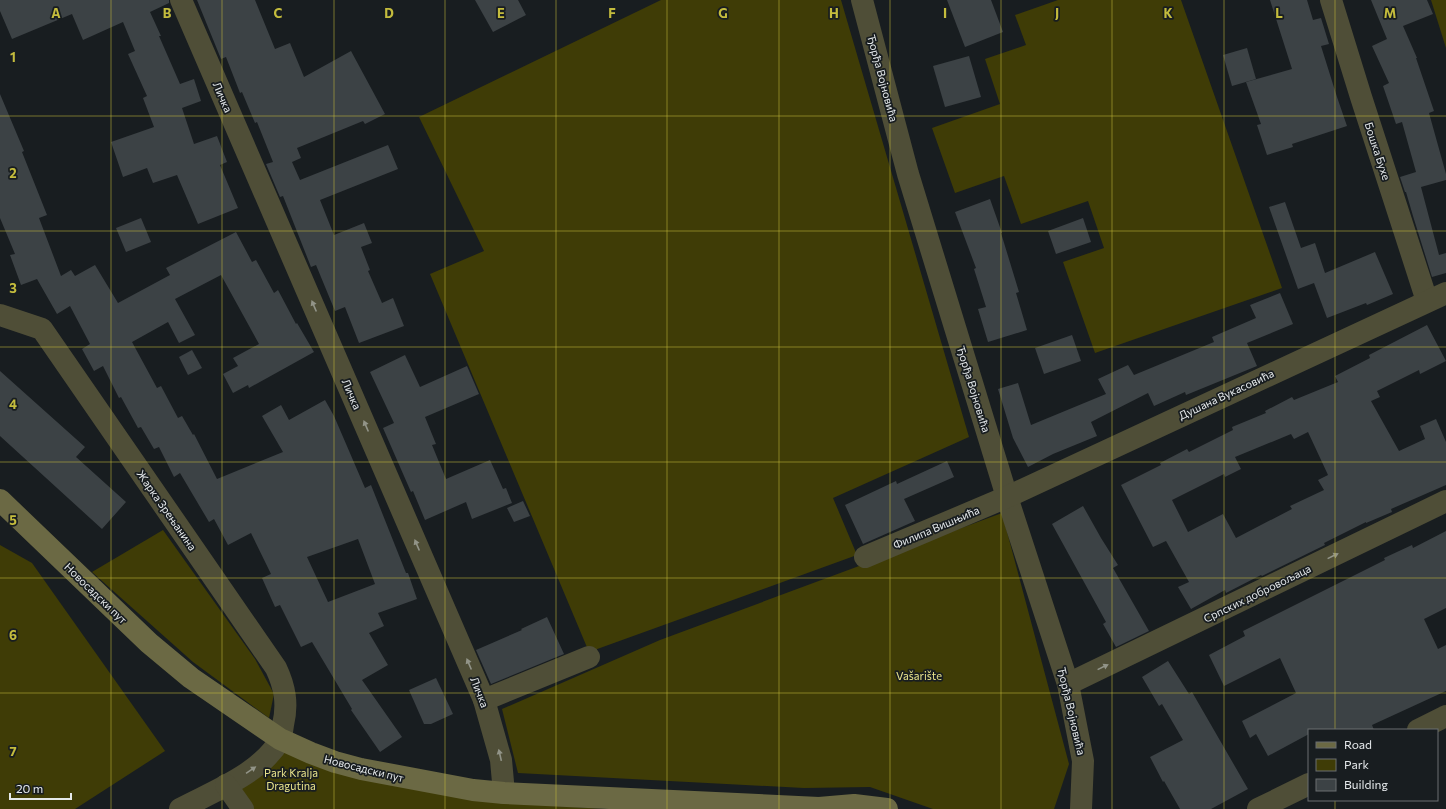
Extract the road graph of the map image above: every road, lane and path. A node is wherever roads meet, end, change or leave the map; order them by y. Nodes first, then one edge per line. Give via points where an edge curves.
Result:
1 (182, 0) edge
2 (862, 0) edge
3 (1332, 0) edge
4 (1437, 297) edge
5 (0, 315) edge
6 (1007, 497) junction
7 (0, 500) edge
8 (1446, 501) edge
9 (865, 557) dead end
10 (589, 657) dead end
11 (1068, 684) junction
12 (484, 700) junction
13 (1446, 716) edge
14 (1420, 729) edge
15 (280, 739) junction
16 (1082, 778) junction
17 (1308, 784) edge
18 (226, 785) junction
19 (504, 793) junction
20 (180, 809) edge
21 (243, 809) edge
22 (820, 809) edge
23 (887, 809) edge
24 (1067, 809) edge
25 (1081, 809) edge
26 (1095, 809) edge
27 (1258, 809) edge

12 -> 1 street, Личка
2 - 6 street, Ђорђа Војновића via 908,174
3 - 4 street, Бошка Бухе via 1361,97
4 - 6 street, Душана Вукасовића
5 - 15 street, Жарка Зрењанина via 42,329 276,668 282,681 286,704
6 - 9 street, Филипа Вишњића
6 - 11 street, Ђорђа Војновића
7 - 15 main road, Новосадски пут via 149,643 191,678
11 -> 8 street, Српских добровољаца
10 - 12 street
11 - 16 street, Ђорђа Војновића via 1083,760
19 -> 12 street, Личка via 501,760
13 - 14 street
18 -> 15 street via 261,763
15 - 19 main road, Новосадски пут via 361,769 466,789
16 - 24 street, Ђорђа Војновића
16 - 25 street, Ђорђа Војновића
16 - 26 street
17 - 27 street
18 - 20 street
18 - 21 street
19 - 22 main road, Новосадски пут
22 - 23 main road, Новосадски пут via 854,805

